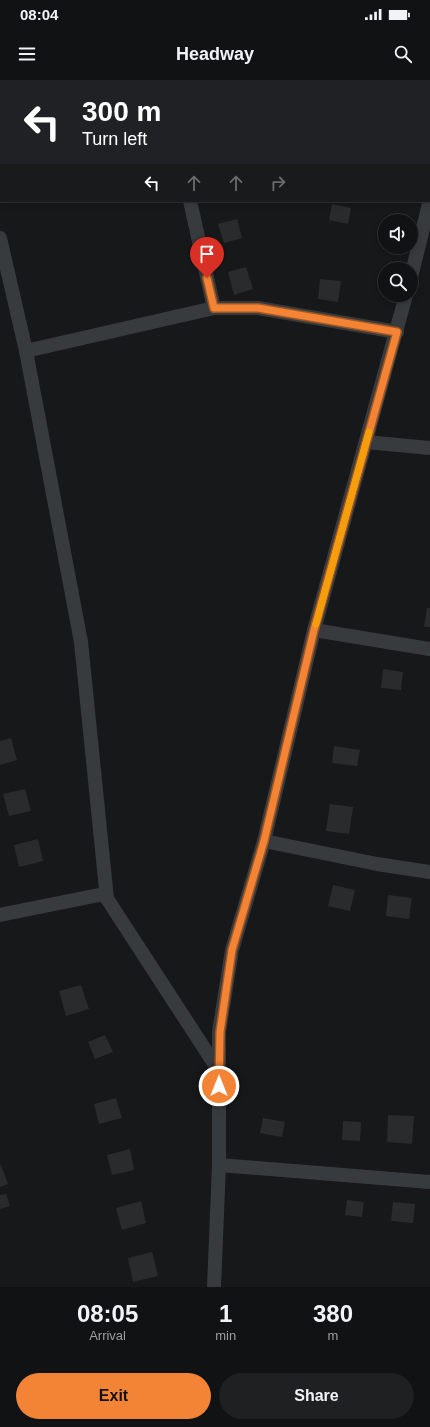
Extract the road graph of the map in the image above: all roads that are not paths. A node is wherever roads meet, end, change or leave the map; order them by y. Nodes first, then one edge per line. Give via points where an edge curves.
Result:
1 (190, 202) edge
2 (430, 202) edge
3 (427, 226) edge
4 (0, 238) edge
5 (416, 262) edge
6 (404, 302) edge
7 (214, 308) junction
8 (397, 332) junction
9 (26, 351) junction
10 (366, 442) junction
11 (430, 448) edge
12 (314, 630) junction
13 (430, 649) edge
14 (264, 841) junction
15 (430, 872) edge
16 (107, 899) junction
17 (0, 915) edge
18 (219, 1071) junction
19 (219, 1165) junction
20 (430, 1182) edge
21 (214, 1287) edge

1 - 7 street
2 - 3 street
3 - 5 street
4 - 9 street
6 - 8 street
7 - 8 street via 258,308
7 - 9 street
8 - 10 street
9 - 16 street via 82,642
10 - 11 street
10 - 12 street
12 - 13 street
12 - 14 street
14 - 15 street
14 - 18 street via 232,950 220,1032
16 - 17 street via 104,894
16 - 18 street
18 - 19 street
19 - 20 street
19 - 21 street

